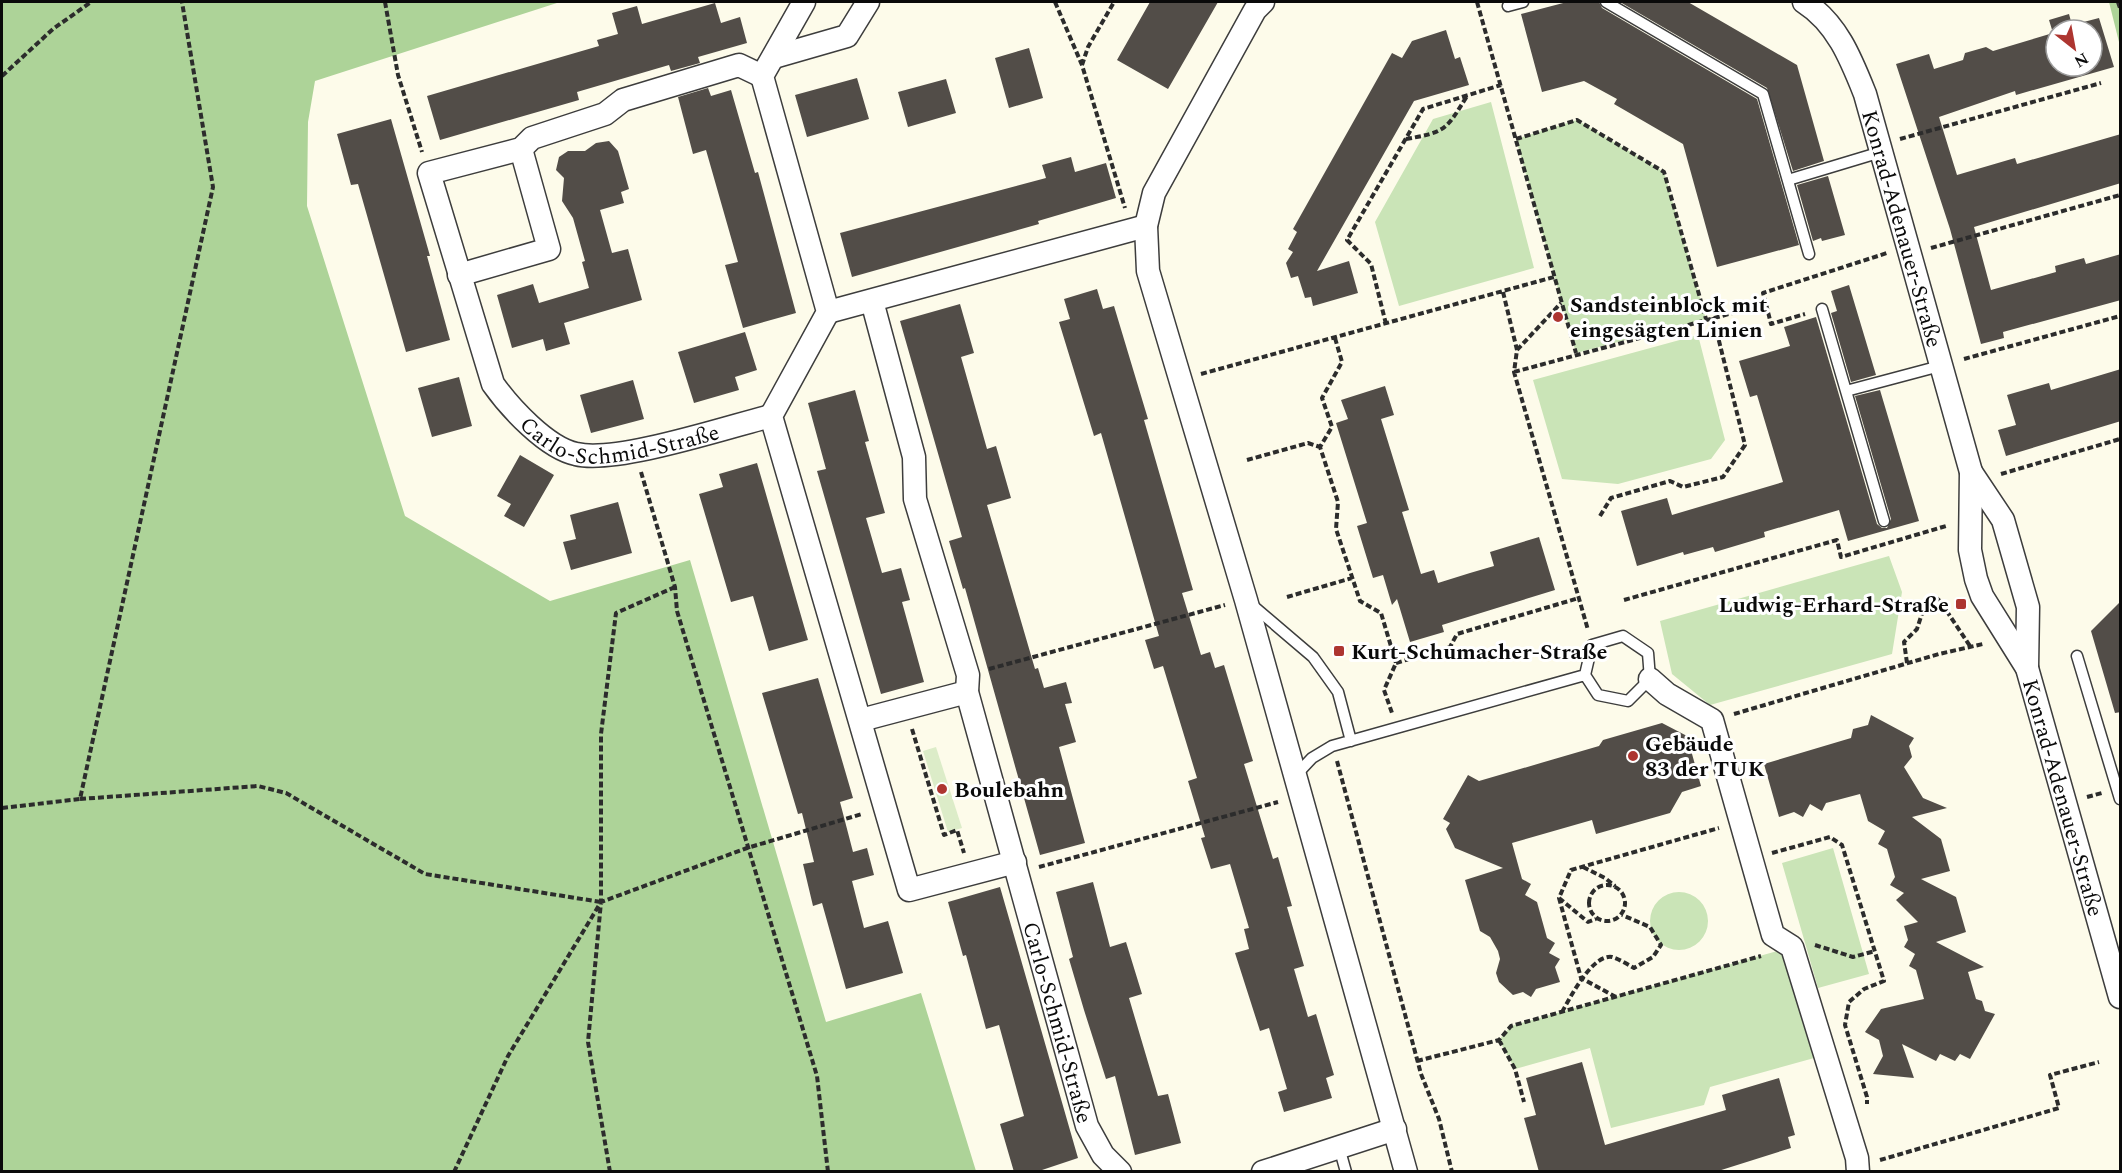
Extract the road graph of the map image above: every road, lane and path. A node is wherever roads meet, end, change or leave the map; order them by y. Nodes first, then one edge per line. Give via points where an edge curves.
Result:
1 (91, 2) edge
2 (182, 2) edge
3 (385, 2) edge
4 (804, 2) edge
5 (868, 2) edge
6 (1055, 2) edge
7 (1114, 2) edge
8 (1263, 2) edge
9 (1477, 2) edge
10 (1523, 2) edge
11 (1606, 2) edge
12 (1804, 2) edge
13 (2118, 2) edge
14 (1508, 6) dead end
15 (2121, 8) edge
16 (774, 57) junction
17 (1082, 65) junction
18 (2, 76) edge
19 (762, 76) junction
20 (2101, 83) dead end
21 (1501, 85) junction
22 (1467, 95) junction
23 (1516, 139) junction
24 (1406, 140) junction
25 (521, 149) junction
26 (1880, 149) junction
27 (429, 173) junction
28 (1788, 180) junction
29 (2121, 195) edge
30 (1146, 226) junction
31 (1909, 250) junction
32 (1809, 254) dead end
33 (459, 275) junction
34 (1554, 277) junction
35 (1503, 292) junction
36 (872, 301) junction
37 (1562, 302) junction
38 (1766, 304) junction
39 (1822, 309) joint
40 (828, 312) junction
41 (2121, 316) edge
42 (1713, 317) junction
43 (1706, 319) junction
44 (1386, 324) junction
45 (1335, 338) junction
46 (1517, 350) junction
47 (1576, 354) junction
48 (1940, 366) junction
49 (1514, 372) junction
50 (1180, 380) junction
51 (1846, 391) junction
52 (771, 416) junction
53 (2121, 439) edge
54 (1320, 447) junction
55 (635, 450) junction
56 (1247, 460) dead end
57 (1971, 472) junction
58 (1600, 516) dead end
59 (1884, 521) dead end
60 (1946, 526) dead end
61 (1352, 578) junction
62 (675, 587) junction
63 (1287, 597) dead end
64 (1579, 598) junction
65 (1246, 600) junction
66 (1624, 600) dead end
67 (1984, 644) dead end
68 (1592, 645) junction
69 (1970, 646) junction
70 (2077, 656) dead end
71 (1396, 663) junction
72 (1907, 663) junction
73 (2027, 668) junction
74 (1585, 675) junction
75 (1650, 679) junction
76 (967, 684) junction
77 (906, 708) junction
78 (861, 720) junction
79 (1712, 720) junction
80 (1397, 728) junction
81 (1351, 741) junction
82 (1332, 746) junction
83 (1296, 776) junction
84 (2119, 794) edge
85 (80, 799) junction
86 (1278, 802) dead end
87 (2066, 803) junction
88 (886, 807) junction
89 (2, 808) edge
90 (1740, 822) junction
91 (747, 848) junction
92 (1750, 859) junction
93 (1583, 867) junction
94 (1017, 868) junction
95 (970, 874) junction
96 (1618, 888) junction
97 (1558, 898) junction
98 (601, 902) junction
99 (1622, 915) junction
100 (1596, 919) junction
101 (1816, 945) dead end
102 (1792, 948) junction
103 (1875, 951) junction
104 (1581, 978) junction
105 (1616, 997) junction
106 (2121, 997) edge
107 (1562, 1012) junction
108 (1499, 1040) junction
109 (1417, 1060) junction
110 (2099, 1062) dead end
111 (1524, 1102) dead end
112 (1867, 1106) dead end
113 (1395, 1129) junction
114 (1339, 1147) junction
115 (1858, 1169) edge
116 (454, 1172) edge
117 (610, 1172) edge
118 (828, 1172) edge
119 (1120, 1172) edge
120 (1263, 1172) edge
121 (1346, 1172) edge
122 (1406, 1172) edge
123 (1452, 1172) edge

1 - 18 path via 53,29
2 - 85 path via 213,187
3 - 27 path via 398,75
4 - 16 street
5 - 16 street via 847,36
6 - 17 path
7 - 17 path
8 - 30 street via 1154,193
9 - 21 path
10 - 14 lane
11 - 28 lane via 1763,94
12 - 26 street, Konrad-Adenauer-Straße via 1832,27 1851,58
13 - 15 path
16 - 19 street
17 - 30 path via 1127,212
19 - 25 street via 739,65 623,100 605,114 532,138
19 - 40 street
20 - 26 path
21 - 22 path
21 - 23 path
22 - 24 path via 1437,134
22 - 24 path via 1423,109
23 - 34 path
23 - 43 path via 1577,120 1664,172
24 - 44 path via 1347,240 1371,264
25 - 27 street
25 - 33 street via 549,249
26 - 28 lane
26 - 31 street, Konrad-Adenauer-Straße
27 - 33 street, Carlo-Schmid-Straße
28 - 32 lane
29 - 31 path
30 - 36 street
30 - 50 street via 1148,271
31 - 38 path via 1763,292
31 - 48 street, Konrad-Adenauer-Straße
33 - 55 street, Carlo-Schmid-Straße via 493,384 511,409 542,436 576,454 607,455
34 - 35 path
34 - 37 path
35 - 44 path
35 - 46 path
36 - 40 street
36 - 76 street, Carlo-Schmid-Straße via 915,457 915,499
37 - 46 path
37 - 47 path
38 - 39 path via 1771,324
38 - 42 path
39 - 51 lane
40 - 52 street
41 - 48 path
42 - 43 path
42 - 58 path via 1745,445 1723,477 1683,487 1670,481 1611,498
43 - 47 path
44 - 45 path
45 - 50 path
45 - 54 path via 1342,362 1322,398 1332,427
46 - 49 path
47 - 49 path
48 - 51 lane
48 - 57 street, Konrad-Adenauer-Straße
49 - 64 path
50 - 65 street
51 - 59 lane
52 - 55 street, Carlo-Schmid-Straße
52 - 78 street
53 - 57 path via 1992,476
54 - 56 path via 1308,443
54 - 61 path via 1338,502 1336,529
55 - 62 path
57 - 73 street, Konrad-Adenauer-Straße via 2003,520 2028,607
57 - 73 street, Konrad-Adenauer-Straße via 1970,550 1976,579 1982,596
60 - 66 path via 1841,557 1837,540
61 - 63 path
61 - 71 path via 1360,601 1381,613
62 - 91 path via 677,610
62 - 98 path via 616,613 601,734
64 - 68 path
64 - 71 path via 1457,634 1450,647
65 - 76 path
65 - 81 lane via 1313,657 1338,692
65 - 83 street
67 - 69 path
68 - 74 lane
68 - 75 lane via 1623,636 1648,653
69 - 72 path
69 - 72 path via 1933,595 1926,601 1917,629 1904,642
70 - 84 lane
71 - 80 path via 1384,690
72 - 79 path
73 - 87 street, Konrad-Adenauer-Straße
74 - 75 lane via 1598,695 1628,701
74 - 80 lane
75 - 79 street via 1667,694
76 - 77 street
76 - 94 street, Carlo-Schmid-Straße
77 - 78 street
77 - 95 path via 944,835 957,830
78 - 88 street
79 - 90 street
80 - 81 lane
81 - 82 lane
82 - 83 lane via 1312,758
82 - 109 path
83 - 113 street
84 - 87 path
85 - 89 path
85 - 98 path via 258,786 286,793 425,874
86 - 94 path
87 - 106 street, Konrad-Adenauer-Straße
88 - 91 path
88 - 95 street via 909,890
90 - 92 street
90 - 93 path
91 - 98 path
91 - 118 path via 817,1076
92 - 102 street via 1773,934
92 - 103 path via 1830,837 1842,845
93 - 96 path
93 - 97 path via 1571,870
94 - 95 street
94 - 119 street, Carlo-Schmid-Straße via 1087,1126 1103,1155
96 - 99 path via 1625,899
96 - 100 path via 1605,885 1592,892 1588,907
97 - 100 path via 1588,922
97 - 104 path
98 - 116 path via 508,1056
98 - 117 path via 588,1042
99 - 100 path via 1609,922
99 - 104 path via 1650,927 1661,945 1653,957 1634,968 1606,957
101 - 103 path via 1853,957
102 - 105 path
102 - 115 street
103 - 112 path via 1884,981 1864,989 1849,1002 1845,1025
104 - 105 path
104 - 107 path
105 - 107 path
107 - 108 path via 1511,1026
108 - 109 path
108 - 111 path via 1515,1069
109 - 123 path via 1439,1119
110 - 115 path via 2050,1076 2059,1108
113 - 114 street
113 - 122 street
114 - 120 street
114 - 121 lane

